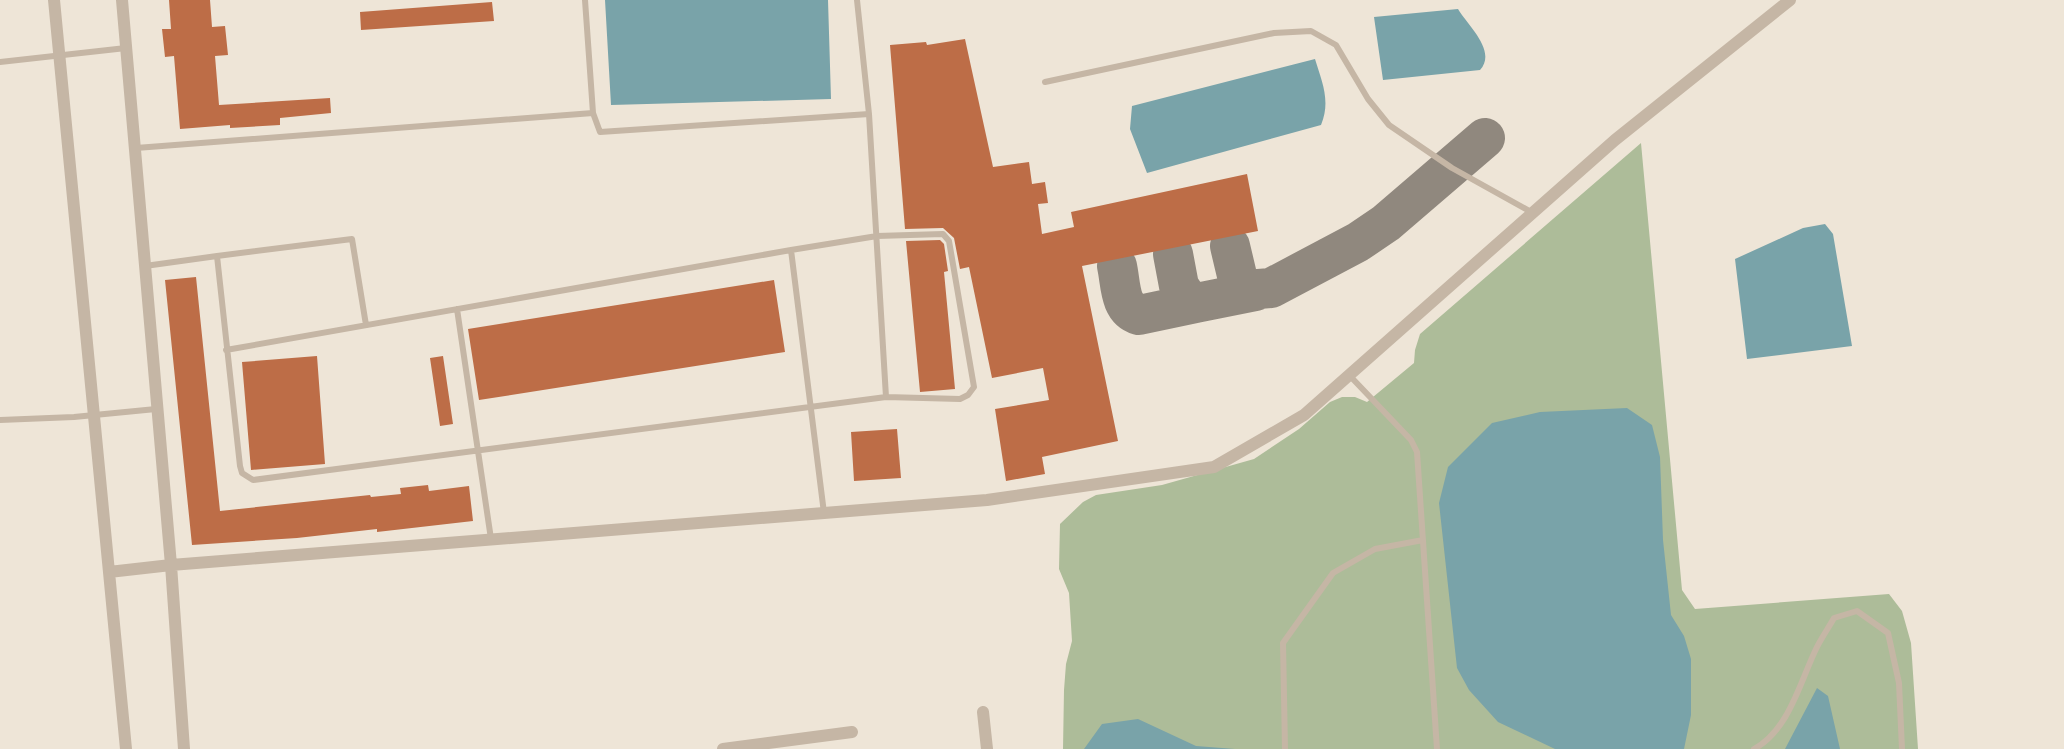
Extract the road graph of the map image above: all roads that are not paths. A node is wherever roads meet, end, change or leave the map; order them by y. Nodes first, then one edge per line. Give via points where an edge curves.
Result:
1 (54, 0) edge
2 (122, 0) edge
3 (584, 0) edge
4 (857, 0) edge
5 (1790, 0) edge
6 (125, 48) junction
7 (60, 54) junction
8 (0, 62) edge
9 (1045, 82) dead end
10 (593, 113) junction
11 (869, 114) junction
12 (134, 148) junction
13 (1533, 213) junction
14 (877, 236) junction
15 (791, 250) junction
16 (218, 257) junction
17 (145, 266) junction
18 (457, 309) junction
19 (366, 325) junction
20 (226, 350) junction
21 (1350, 376) junction
22 (886, 397) junction
23 (810, 406) junction
24 (156, 410) junction
25 (94, 415) junction
26 (0, 421) edge
27 (479, 449) junction
28 (824, 513) junction
29 (491, 539) junction
30 (1423, 540) junction
31 (171, 565) junction
32 (109, 572) junction
33 (983, 712) dead end
34 (852, 732) dead end
35 (764, 746) edge
36 (126, 749) edge
37 (182, 749) edge
38 (723, 749) edge
39 (987, 749) edge
40 (1286, 749) edge
41 (1437, 749) edge
42 (1754, 749) edge
43 (1902, 749) edge

1 - 7 street
2 - 6 street
3 - 10 lane
4 - 11 lane
5 - 13 street via 1615,140
6 - 7 lane
6 - 12 street
7 - 8 lane
7 - 25 street
9 - 13 lane via 1274,33 1311,31 1336,45 1389,125 1452,168
10 - 11 lane via 600,132
10 - 12 lane
11 - 14 lane
12 - 17 street
13 - 21 street
14 - 15 lane
14 - 22 lane
14 - 22 lane via 947,236 974,387 960,399
15 - 18 lane
15 - 23 lane
16 - 17 lane
16 - 19 lane via 352,239
16 - 20 lane
17 - 24 street
18 - 19 lane
18 - 27 lane
19 - 20 lane
20 - 27 lane via 240,466 247,478
21 - 28 street via 1304,415 1214,467 987,500
21 - 30 lane via 1415,445
22 - 23 lane
23 - 27 lane
23 - 28 lane
24 - 25 lane
24 - 31 street
25 - 26 lane
25 - 32 street
27 - 29 lane
28 - 29 street
29 - 31 street
30 - 40 lane via 1375,549 1333,573 1283,643
30 - 41 lane
31 - 32 street
31 - 37 street
32 - 36 street
33 - 39 street
34 - 35 street
35 - 38 street
42 - 43 lane via 1788,714 1834,618 1857,611 1888,633 1899,683

